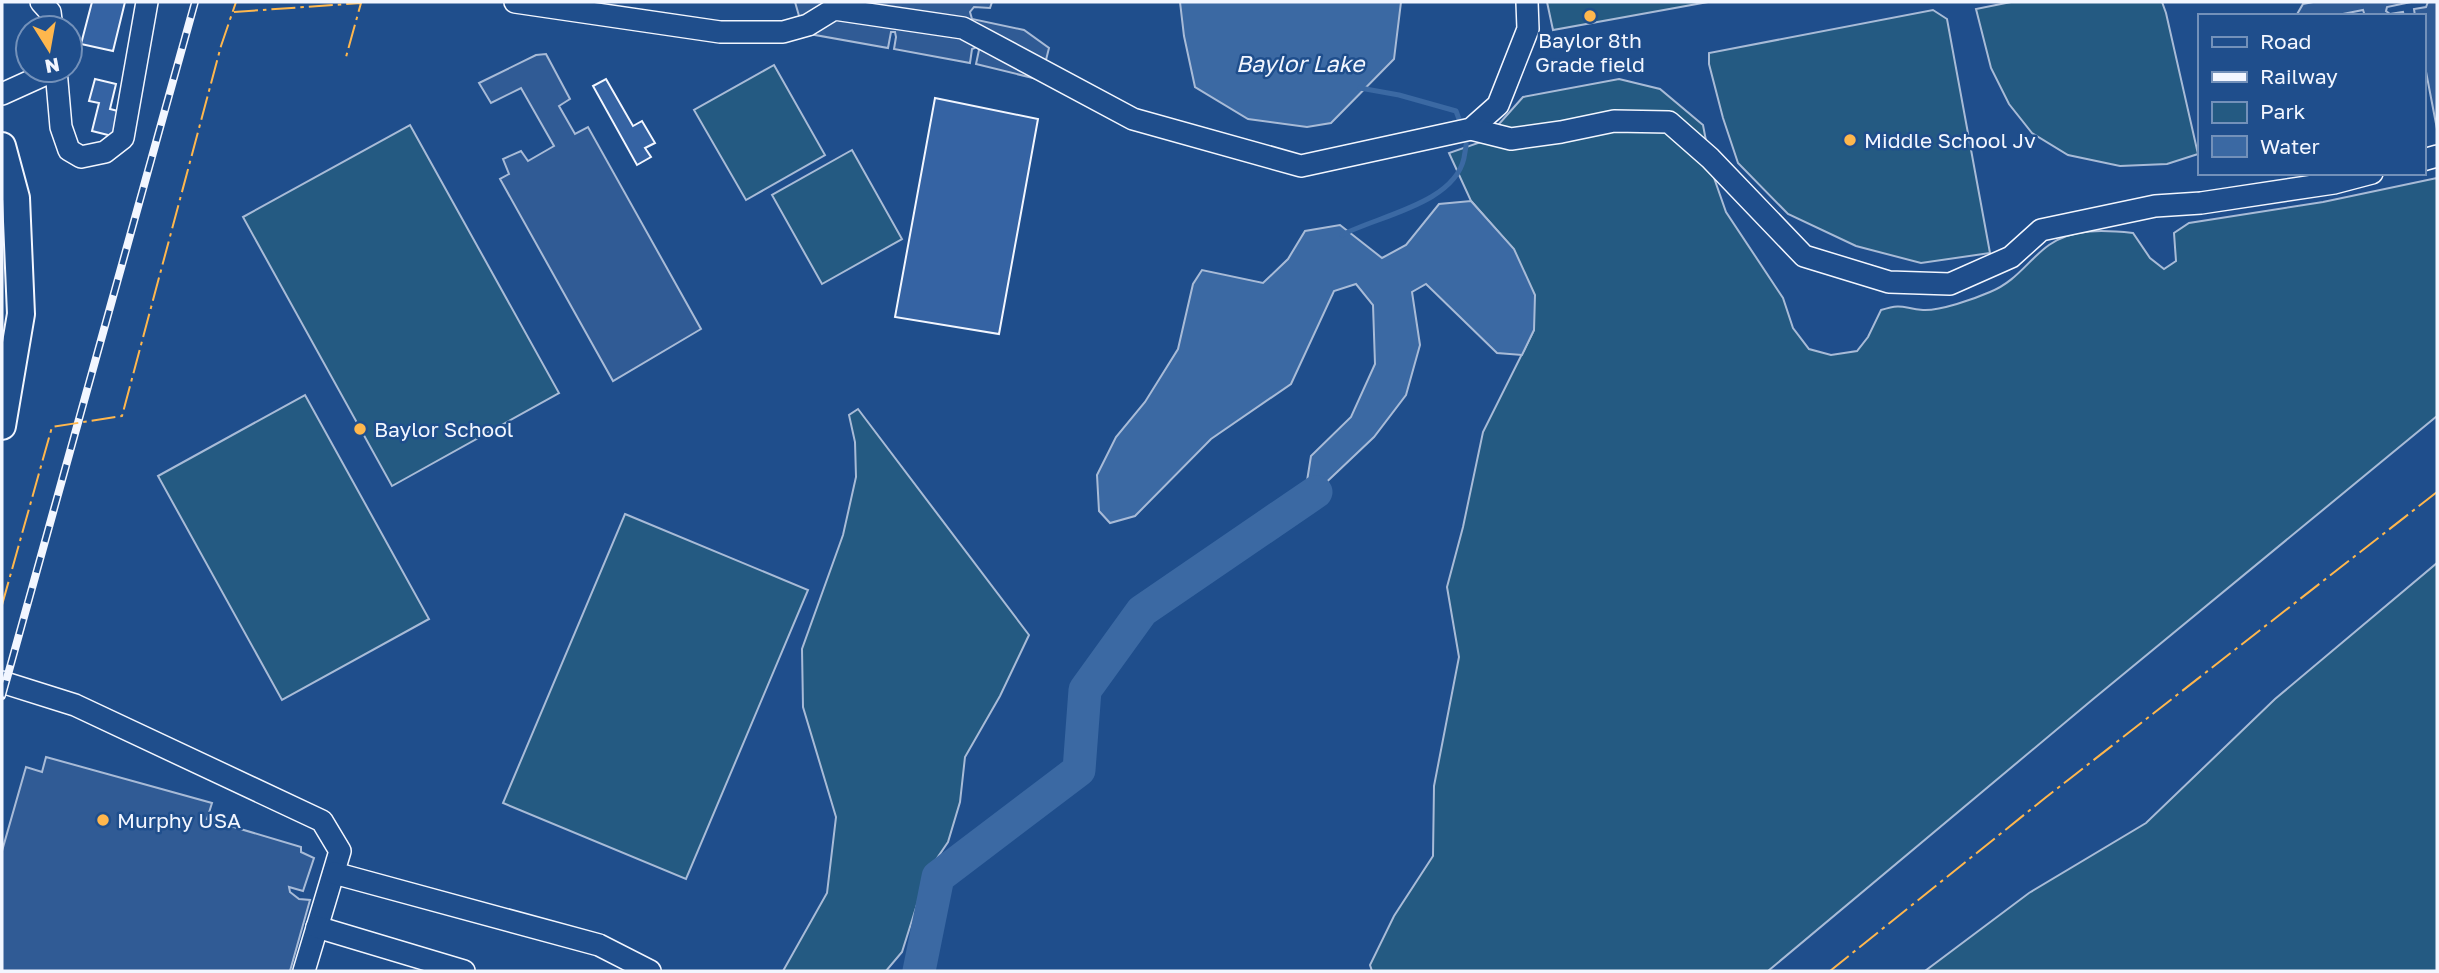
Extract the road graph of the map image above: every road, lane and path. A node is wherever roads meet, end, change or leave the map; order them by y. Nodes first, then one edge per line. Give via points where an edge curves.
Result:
1 (147, 2) edge
2 (515, 2) edge
3 (1527, 2) edge
4 (831, 6) edge
5 (24, 84) edge
6 (57, 84) edge
7 (2, 94) edge
8 (1471, 128) junction
9 (2, 146) edge
10 (2364, 175) edge
11 (2, 426) edge
12 (2, 682) edge
13 (334, 873) junction
14 (317, 927) junction
15 (304, 971) edge
16 (464, 971) edge
17 (650, 971) edge

1 - 6 lane via 123,138 105,152 81,157 69,150 61,128
2 - 4 lane via 720,32 783,32 808,25
3 - 8 lane via 1528,29 1497,105
4 - 8 lane via 963,28 1133,119 1301,166
5 - 7 lane
8 - 10 lane via 1511,139 1614,121 1669,122 1804,256 1889,282 1950,284 2011,257 2041,230 2155,206 2201,203
9 - 11 main road via 16,198 21,314
12 - 13 lane via 75,705 322,821 341,852
13 - 14 lane
13 - 17 lane via 599,946
14 - 15 lane
14 - 16 lane

